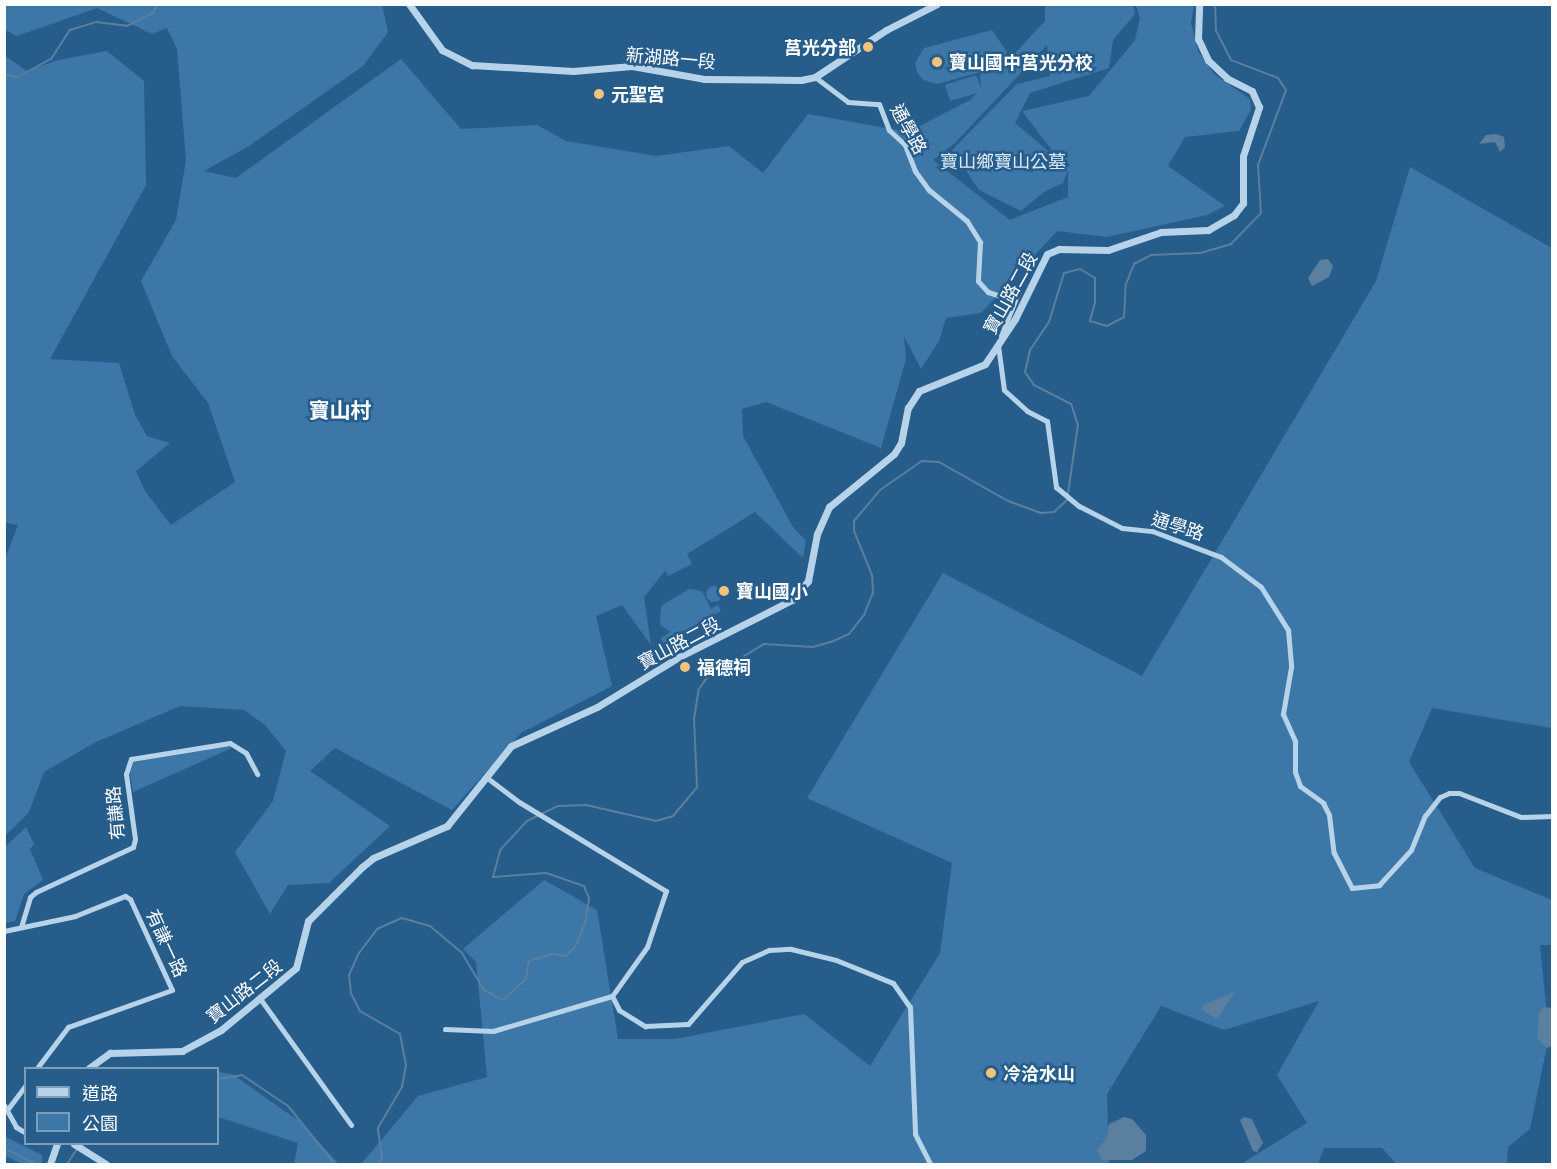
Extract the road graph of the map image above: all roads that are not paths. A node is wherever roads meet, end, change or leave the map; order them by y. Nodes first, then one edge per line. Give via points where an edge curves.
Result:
1 (409, 4) edge
2 (938, 4) edge
3 (1199, 4) edge
4 (815, 77) junction
5 (997, 348) junction
6 (257, 774) dead end
7 (486, 777) junction
8 (1552, 816) edge
9 (21, 927) junction
10 (4, 931) edge
11 (612, 996) junction
12 (261, 1000) junction
13 (445, 1029) dead end
14 (38, 1067) edge
15 (90, 1067) edge
16 (24, 1087) edge
17 (6, 1108) edge
18 (351, 1125) dead end
19 (24, 1132) edge
20 (54, 1145) edge
21 (77, 1145) edge
22 (51, 1163) edge
23 (106, 1164) edge
24 (930, 1164) edge

1 - 4 street, 新湖路一段 via 442,50 472,65 573,71 632,66 704,80
2 - 4 street via 886,30
3 - 5 street, 寶山路二段 via 1198,39 1208,60 1258,98 1259,114 1243,156 1243,203 1223,224 1208,230 1161,232 1108,250 1051,252 1040,264
4 - 5 street, 通學路 via 848,102 879,104 889,130 905,145 922,181 968,220 980,242 978,281 988,292 1003,297 1018,293
5 - 7 street, 寶山路二段 via 985,364 919,391 913,398 894,454 830,507 817,534 808,581 792,600 679,657 597,707 511,746
5 - 8 street, 通學路 via 1004,390 1027,411 1047,421 1056,487 1122,528 1152,531 1221,557 1261,587 1288,630 1292,667 1283,714 1295,741 1295,772 1300,786 1323,803 1329,815 1334,853 1352,888 1379,885 1411,850 1425,816 1440,797 1449,793 1459,793 1521,817
6 - 9 street, 有謙路 via 246,753 230,743 131,759 126,774 133,847 36,892 30,897
7 - 11 street via 519,802 666,891 647,946
7 - 12 street, 寶山路二段 via 447,826 373,858 311,917 296,968
9 - 10 street
9 - 14 street, 有謙一路 via 75,916 125,896 130,899 172,990 68,1027
11 - 13 street via 493,1031
11 - 24 street via 619,1010 645,1026 688,1024 742,962 769,950 791,949 836,960 893,983 910,1007 915,1134
12 - 15 street, 寶山路二段 via 187,1049 110,1053
12 - 18 street
16 - 17 street
17 - 19 street via 16,1127
20 - 22 street
21 - 23 street

